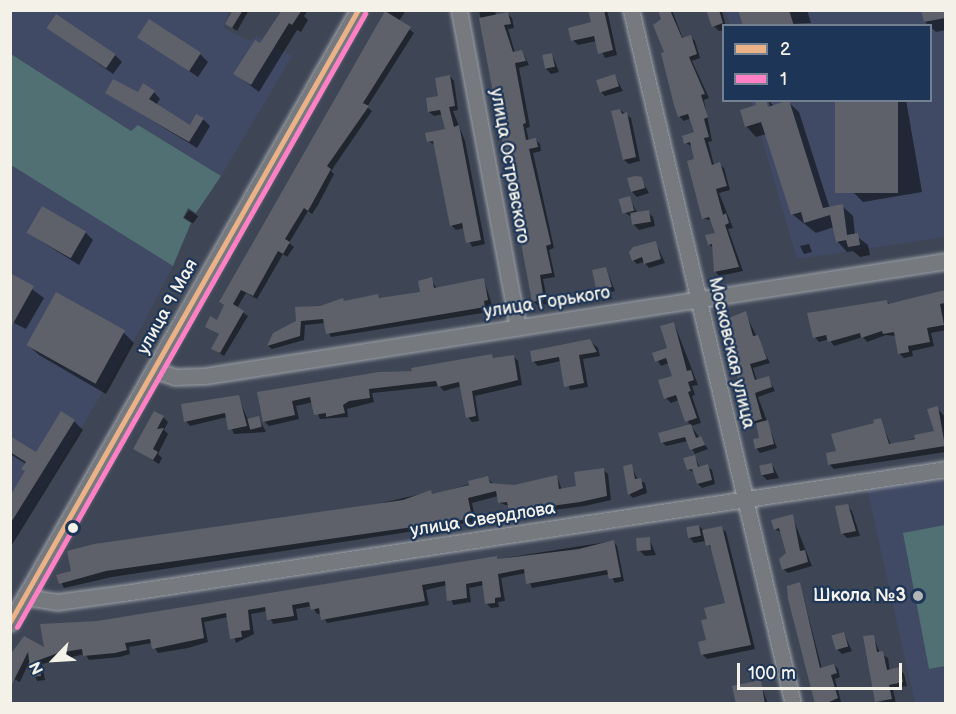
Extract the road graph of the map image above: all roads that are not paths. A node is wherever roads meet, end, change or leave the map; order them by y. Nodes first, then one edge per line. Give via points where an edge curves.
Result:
1 (358, 10) edge
2 (459, 10) edge
3 (631, 10) edge
4 (945, 261) edge
5 (699, 298) junction
6 (518, 328) junction
7 (154, 370) junction
8 (945, 469) edge
9 (744, 498) junction
10 (26, 597) junction
11 (10, 623) edge
12 (793, 704) edge

1 - 7 street, улица 9 Мая
2 - 6 street, улица Островского
3 - 5 street, Московская улица
4 - 5 street, улица Горького
5 - 6 street, улица Горького
5 - 9 street, Московская улица
6 - 7 street, улица Горького via 205,376 175,377
7 - 10 street, улица 9 Мая
8 - 9 street, улица Свердлова
9 - 10 street, улица Свердлова via 124,593 57,602
9 - 12 street, Московская улица
10 - 11 street, улица 9 Мая

